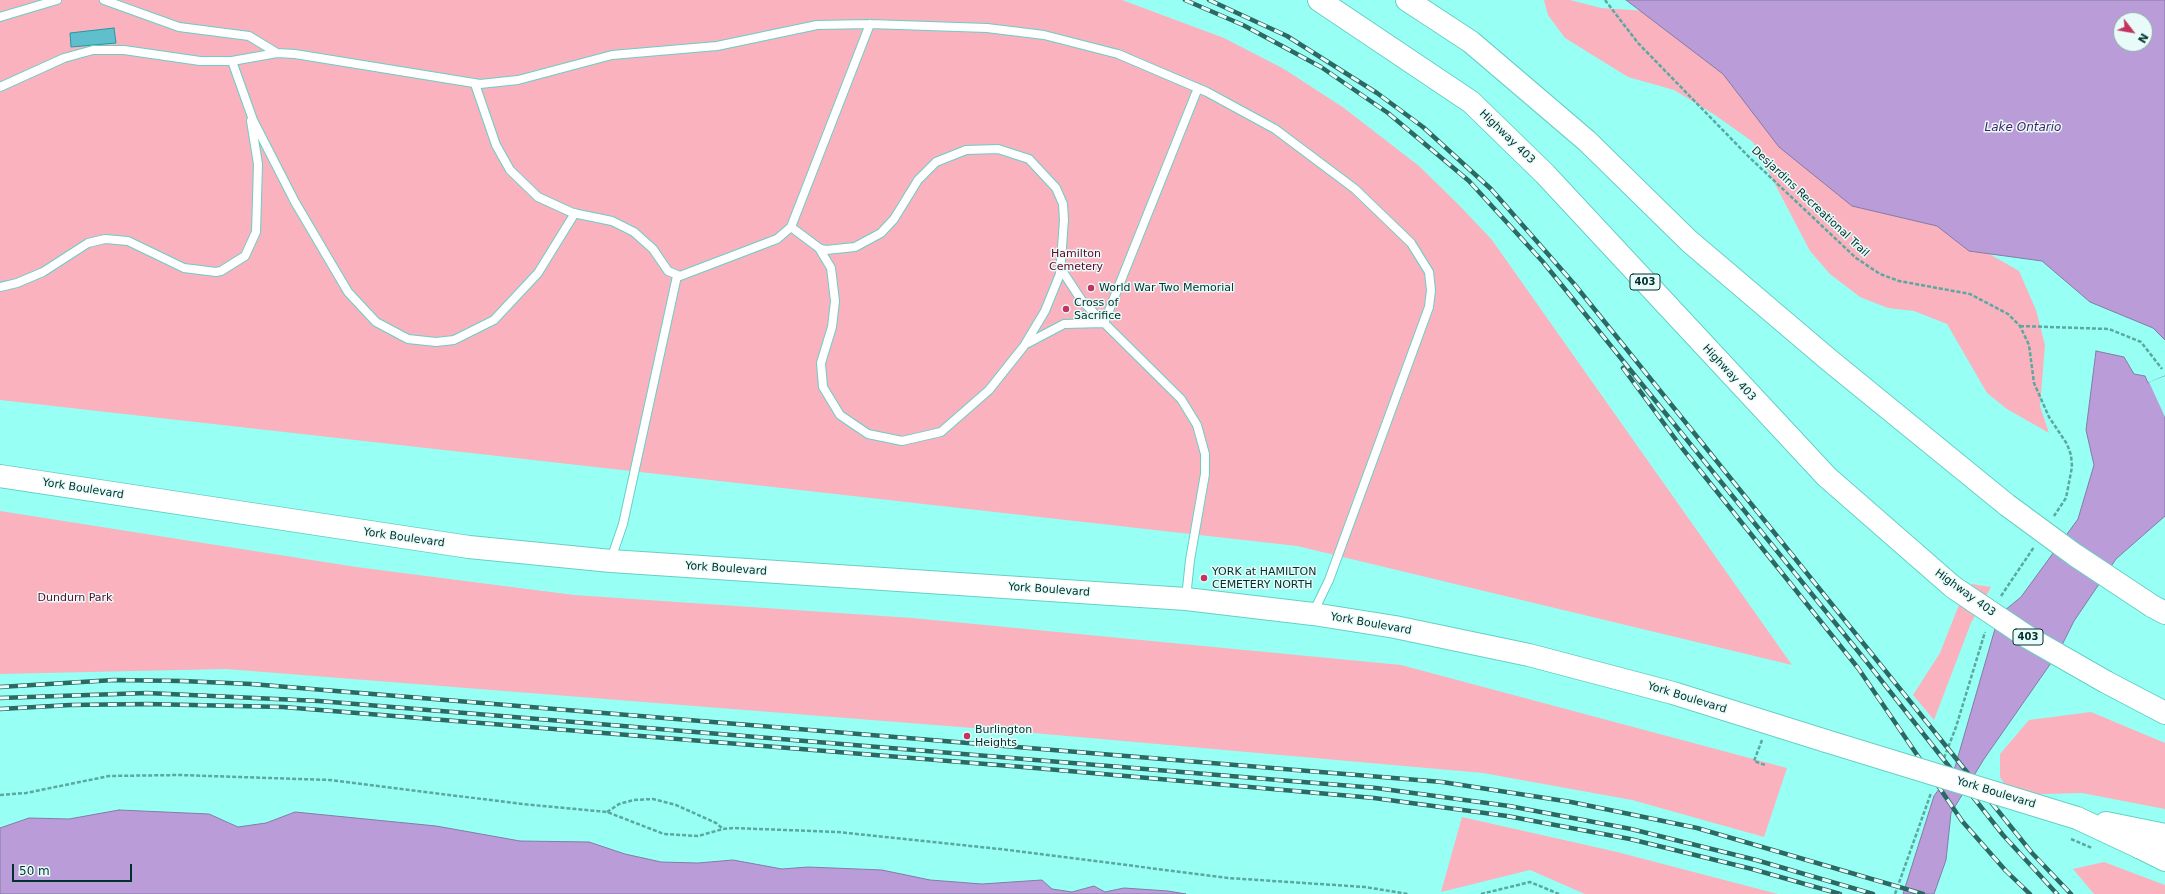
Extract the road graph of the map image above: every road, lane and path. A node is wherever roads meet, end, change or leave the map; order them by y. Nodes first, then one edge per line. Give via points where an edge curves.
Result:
1 (57, 0) edge
2 (104, 0) edge
3 (1319, 0) edge
4 (1407, 0) edge
5 (1605, 0) edge
6 (0, 17) edge
7 (870, 24) junction
8 (276, 53) junction
9 (232, 61) junction
10 (475, 84) junction
11 (0, 87) edge
12 (1198, 88) junction
13 (250, 113) junction
14 (575, 213) junction
15 (791, 227) junction
16 (819, 248) junction
17 (1061, 269) junction
18 (677, 276) junction
19 (0, 287) edge
20 (1104, 323) junction
21 (2020, 326) junction
22 (1024, 346) junction
23 (2162, 369) dead end
24 (0, 476) edge
25 (2051, 521) dead end
26 (2034, 546) dead end
27 (611, 561) junction
28 (1186, 599) junction
29 (1997, 602) dead end
30 (2159, 610) edge
31 (1313, 614) junction
32 (1986, 631) dead end
33 (1970, 684) dead end
34 (2165, 712) edge
35 (1761, 743) dead end
36 (1764, 765) dead end
37 (0, 796) edge
38 (608, 812) junction
39 (2077, 818) junction
40 (723, 828) junction
41 (2165, 835) edge
42 (1912, 844) dead end
43 (2139, 847) junction
44 (2165, 854) edge
45 (2165, 860) edge
46 (1408, 894) edge
47 (1481, 894) edge
48 (1559, 894) edge
49 (1896, 894) edge

1 - 6 lane
2 - 8 lane via 179,27 249,36
3 - 34 main road, Highway 403 / 403, bridge via 1471,102 1545,174 1827,477 1953,587 2029,638
4 - 30 main road, bridge via 1471,42 1588,141 1689,241 1829,360 2007,505 2075,555
5 - 21 path, Desjardins Recreational Trail via 1638,42 1749,157 1856,258 1880,274 1899,281 1970,294 2008,314
7 - 10 lane via 817,25 717,46 612,56 518,80
7 - 12 lane via 987,28 1044,35 1118,54
7 - 15 lane
8 - 9 lane
8 - 10 lane
9 - 11 lane via 200,61 124,50 93,50 64,58
9 - 13 lane
10 - 14 lane via 496,145 510,170 538,197
12 - 20 lane
12 - 31 lane via 1275,129 1355,189 1411,243 1429,272 1432,290 1429,307 1329,580
13 - 14 lane via 295,202 348,292 376,322 408,339 436,342 454,340 494,320 538,273
13 - 19 lane via 258,164 256,232 245,256 221,271 208,271 184,268 128,241 104,239 88,243 43,272
14 - 18 lane via 612,221 634,232 653,249 668,271
15 - 16 lane
15 - 18 lane via 777,239
16 - 17 lane via 826,250 855,247 881,234 894,219 918,180 936,162 966,150 998,149 1029,159 1056,188 1063,204 1064,220
16 - 22 lane via 831,268 835,302 832,327 821,363 823,387 840,415 868,434 902,441 942,432 990,390
17 - 20 lane via 1082,301
17 - 22 lane via 1045,311
18 - 27 lane via 623,524
20 - 22 lane via 1064,324
20 - 28 lane via 1181,399 1197,425 1205,454 1205,474
21 - 23 path via 2109,329 2141,342
21 - 25 path, Desjardins Recreational Trail via 2029,345 2034,383 2049,417 2067,444 2071,455 2072,467 2066,498
24 - 27 main road, York Boulevard via 469,547
26 - 29 path
27 - 28 main road, York Boulevard
28 - 31 main road, York Boulevard
31 - 39 main road, York Boulevard, bridge via 1395,627 1529,655 1673,693
32 - 33 path
35 - 36 path via 1754,761
37 - 38 path via 109,776 179,775 330,780
38 - 40 path via 664,834 698,836
38 - 40 path via 629,801 653,799 676,805
39 - 41 main road, York Boulevard
39 - 43 main road, York Boulevard
40 - 46 path via 845,833 1009,850 1228,878 1365,888
42 - 49 path
43 - 44 main road, York Boulevard
43 - 45 main road
47 - 48 path via 1530,882

